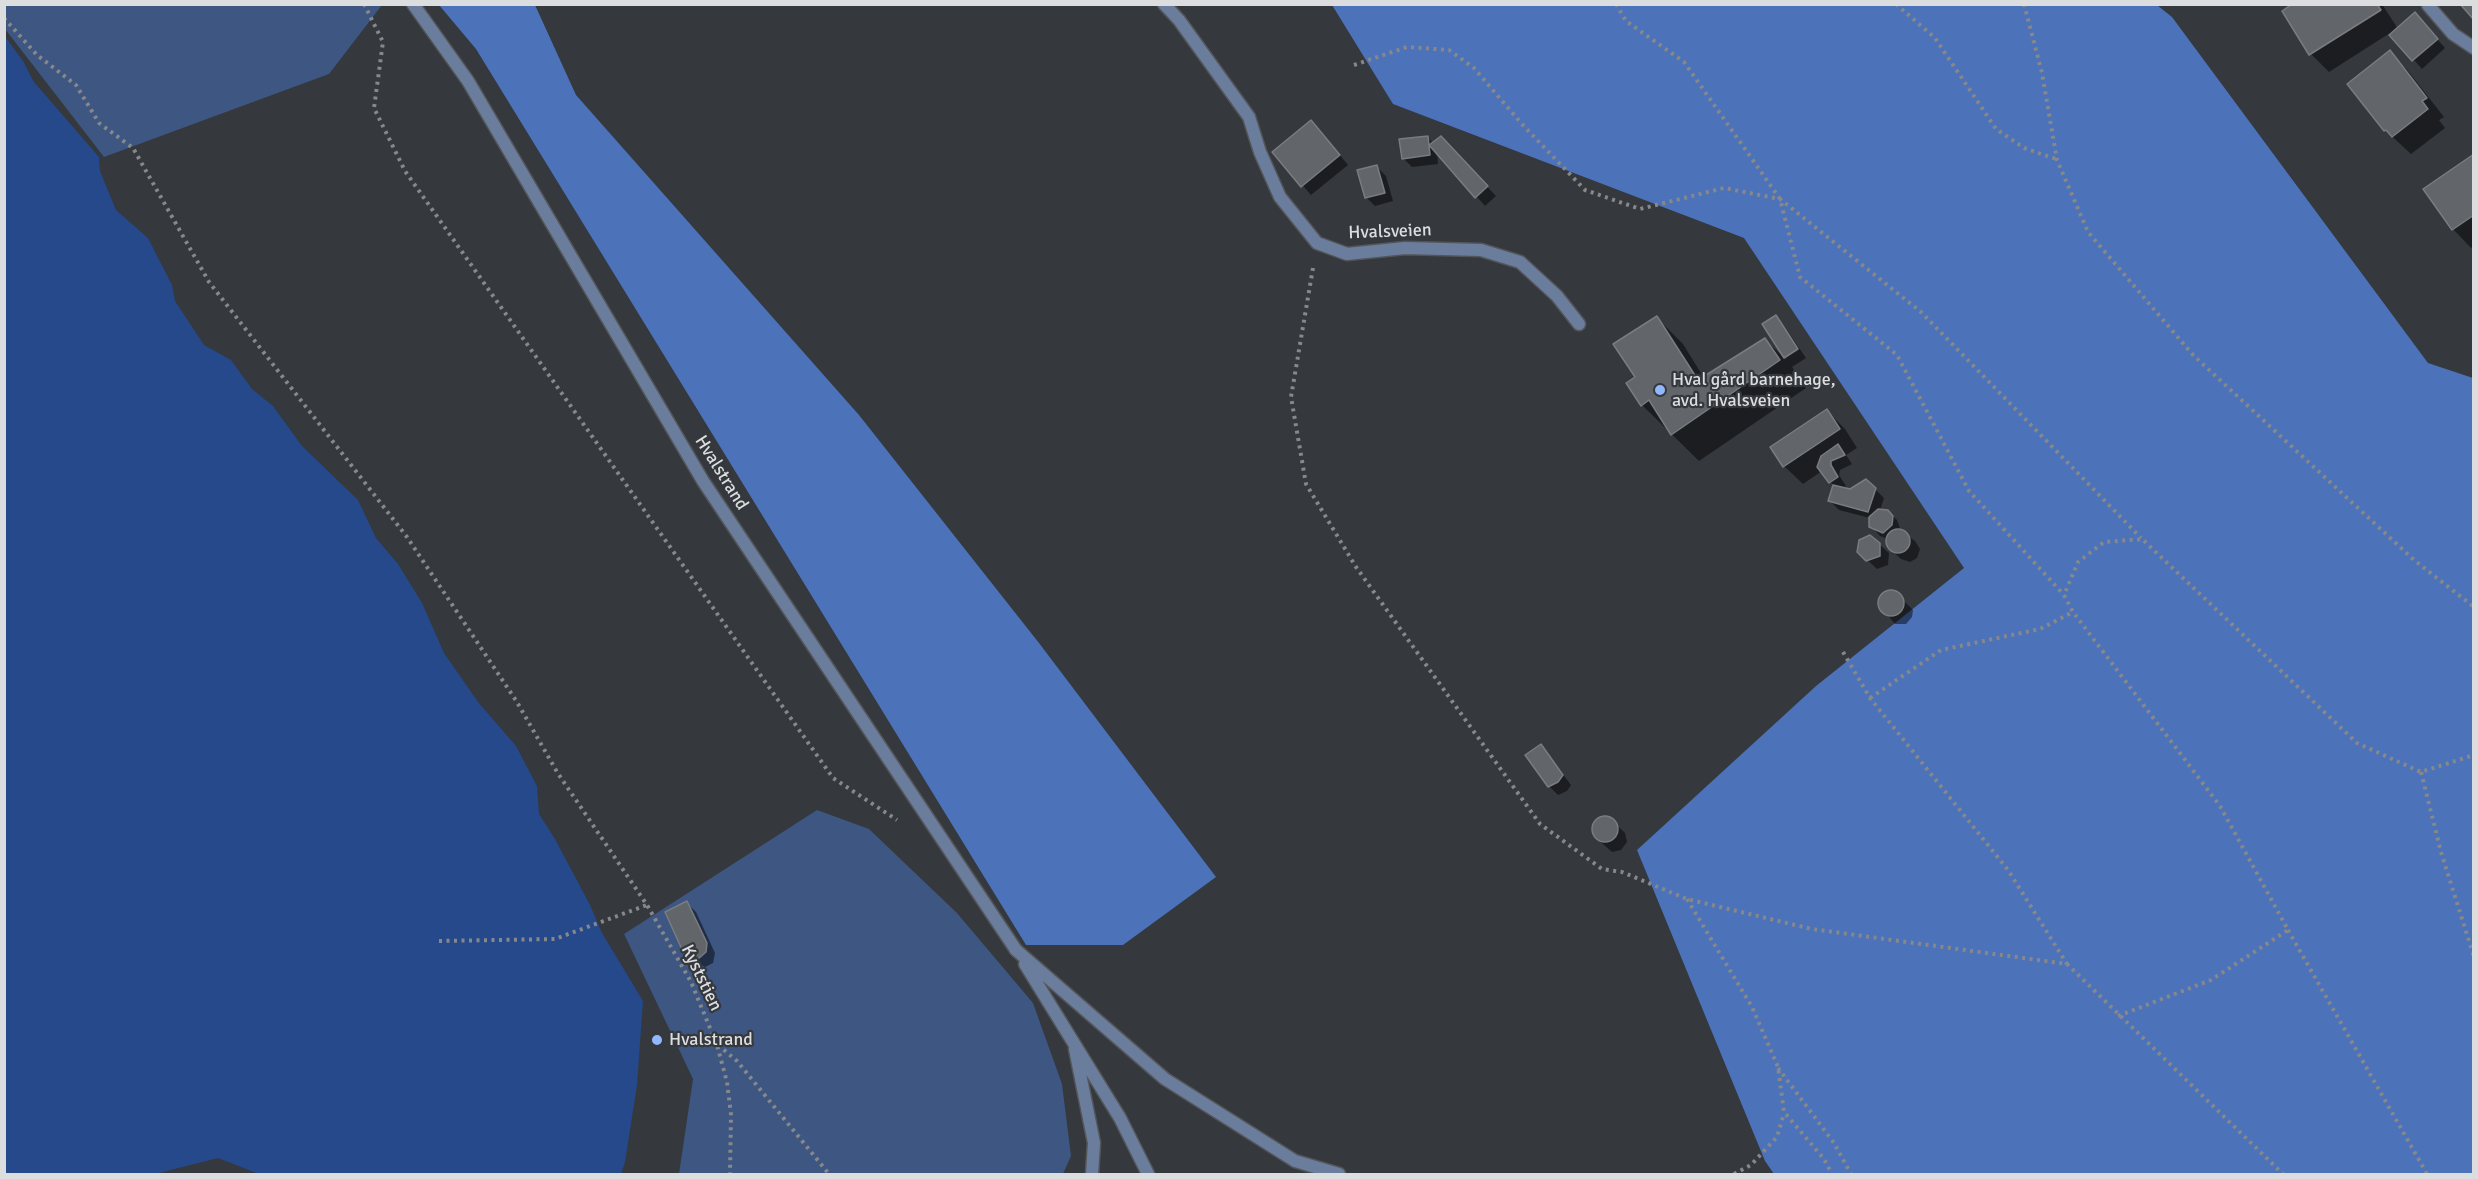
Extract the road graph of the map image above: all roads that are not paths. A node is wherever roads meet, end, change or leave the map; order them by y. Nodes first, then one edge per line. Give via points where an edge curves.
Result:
1 (412, 4) edge
2 (1164, 4) edge
3 (2428, 5) edge
4 (2474, 48) edge
5 (1579, 324) dead end
6 (1016, 950) junction
7 (1073, 1038) junction
8 (1092, 1174) edge
9 (1148, 1174) edge
10 (1339, 1174) edge

1 - 6 street, Hvalstrand via 468,81 703,481
2 - 5 street, Hvalsveien via 1249,117 1280,197 1317,243 1347,254 1405,248 1481,250 1520,262 1557,296
3 - 4 street via 2453,34
6 - 7 street
6 - 10 street via 1165,1079 1295,1161
7 - 8 street via 1094,1143
7 - 9 street

